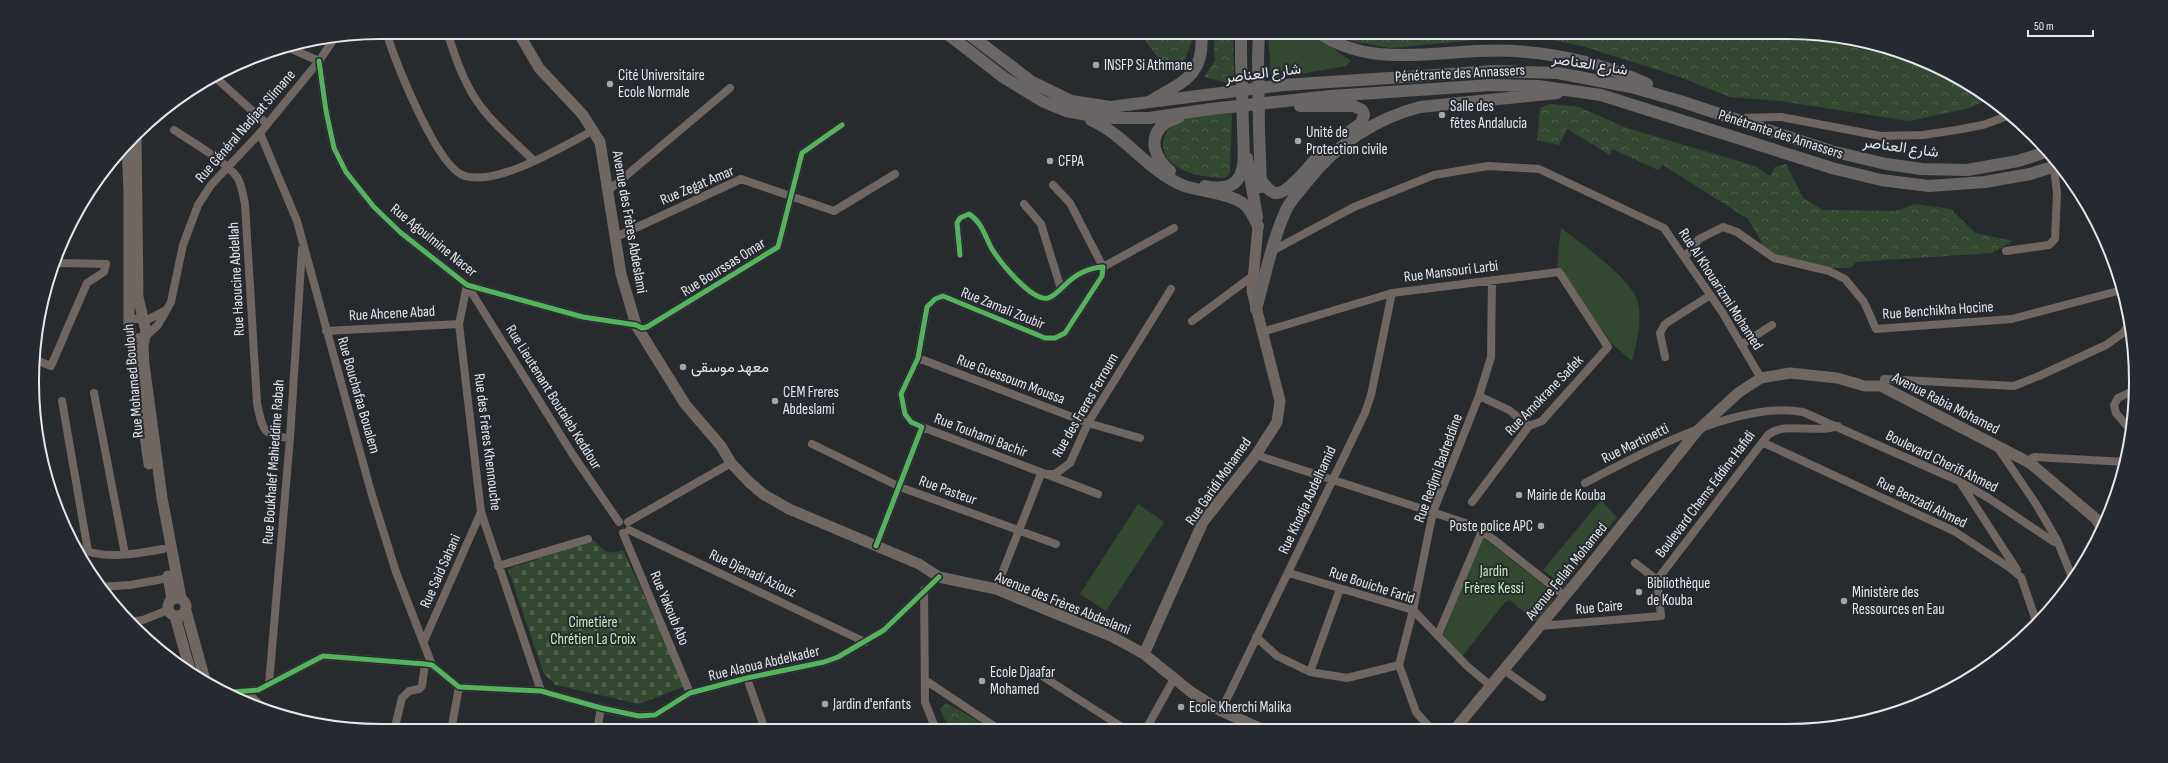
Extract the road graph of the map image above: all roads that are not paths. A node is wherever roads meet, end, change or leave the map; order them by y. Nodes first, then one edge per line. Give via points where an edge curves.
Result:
1 (388, 39) edge
2 (449, 39) edge
3 (522, 39) edge
4 (954, 39) edge
5 (975, 39) edge
6 (1202, 39) edge
7 (1241, 39) edge
8 (1259, 39) edge
9 (1327, 39) edge
10 (331, 43) edge
11 (295, 51) edge
12 (319, 61) junction
13 (219, 80) edge
14 (730, 88) dead end
15 (1577, 91) junction
16 (1680, 101) junction
17 (1269, 104) junction
18 (1145, 105) junction
19 (1189, 112) junction
20 (1074, 113) junction
21 (2004, 117) edge
22 (1733, 118) junction
23 (267, 124) junction
24 (842, 125) dead end
25 (1243, 128) junction
26 (174, 130) dead end
27 (594, 130) junction
28 (260, 133) junction
29 (136, 142) edge
30 (127, 152) edge
31 (2042, 153) edge
32 (533, 160) junction
33 (227, 167) junction
34 (2053, 167) edge
35 (2056, 171) edge
36 (895, 174) dead end
37 (1261, 180) junction
38 (1053, 185) dead end
39 (609, 190) junction
40 (791, 196) junction
41 (1024, 204) dead end
42 (1258, 226) junction
43 (1174, 228) dead end
44 (616, 237) junction
45 (303, 243) junction
46 (1272, 251) junction
47 (2006, 251) dead end
48 (960, 255) dead end
49 (1685, 256) junction
50 (60, 263) edge
51 (1103, 267) junction
52 (1254, 275) junction
53 (1492, 280) junction
54 (467, 285) junction
55 (1061, 289) junction
56 (1171, 290) dead end
57 (2117, 291) edge
58 (1392, 292) junction
59 (1709, 296) junction
60 (166, 309) junction
61 (1257, 315) junction
62 (129, 319) junction
63 (143, 319) junction
64 (1192, 320) dead end
65 (459, 324) junction
66 (636, 325) junction
67 (1772, 325) dead end
68 (326, 331) junction
69 (2125, 331) edge
70 (1262, 332) junction
71 (146, 336) junction
72 (131, 339) junction
73 (1741, 345) junction
74 (1608, 347) joint
75 (1665, 357) dead end
76 (918, 358) junction
77 (40, 361) edge
78 (1761, 378) junction
79 (1884, 379) dead end
80 (94, 392) dead end
81 (2128, 393) edge
82 (1479, 396) junction
83 (62, 401) dead end
84 (1088, 423) junction
85 (1529, 426) junction
86 (1838, 426) junction
87 (2126, 426) edge
88 (922, 428) junction
89 (1697, 430) junction
90 (290, 438) junction
91 (1140, 438) dead end
92 (1764, 442) junction
93 (812, 444) dead end
94 (1997, 445) junction
95 (1256, 455) junction
96 (2119, 462) edge
97 (731, 463) junction
98 (2030, 463) junction
99 (1041, 474) junction
100 (1332, 481) junction
101 (1959, 481) junction
102 (1586, 483) dead end
103 (900, 487) junction
104 (1098, 494) dead end
105 (1472, 502) dead end
106 (481, 512) junction
107 (1433, 512) junction
108 (619, 522) junction
109 (2098, 523) edge
110 (627, 528) junction
111 (1018, 530) junction
112 (1482, 531) junction
113 (588, 539) dead end
114 (2057, 540) junction
115 (1056, 544) dead end
116 (876, 546) junction
117 (163, 548) junction
118 (83, 550) edge
119 (88, 551) junction
120 (125, 554) junction
121 (1635, 563) dead end
122 (498, 566) junction
123 (1289, 573) junction
124 (2070, 573) edge
125 (939, 577) junction
126 (2021, 577) junction
127 (168, 578) junction
128 (1657, 580) junction
129 (107, 587) edge
130 (996, 589) junction
131 (1340, 589) junction
132 (924, 590) junction
133 (1564, 596) junction
134 (177, 599) junction
135 (1413, 610) junction
136 (186, 611) junction
137 (172, 613) junction
138 (1661, 616) joint
139 (2035, 617) edge
140 (138, 623) edge
141 (1540, 626) junction
142 (1438, 635) junction
143 (1256, 637) junction
144 (424, 641) junction
145 (865, 642) junction
146 (1144, 654) junction
147 (188, 664) edge
148 (1399, 664) junction
149 (428, 665) junction
150 (1504, 670) junction
151 (1310, 672) junction
152 (203, 674) edge
153 (1039, 674) dead end
154 (1176, 677) junction
155 (747, 678) junction
156 (925, 680) junction
157 (269, 684) junction
158 (1491, 686) junction
159 (459, 687) junction
160 (246, 691) junction
161 (541, 691) junction
162 (236, 692) edge
163 (690, 694) junction
164 (1542, 697) dead end
165 (255, 700) edge
166 (601, 708) junction
167 (1221, 711) junction
168 (396, 724) edge
169 (452, 724) edge
170 (598, 724) edge
171 (763, 724) edge
172 (934, 724) edge
173 (991, 724) edge
174 (1117, 724) edge
175 (1149, 724) edge
176 (1248, 724) edge
177 (1427, 724) edge
178 (1459, 724) edge

1 - 32 street via 396,65 417,109 453,168 463,176 495,176
2 - 32 street via 459,68 488,116
3 - 27 main road, Avenue des Frères Abdeslami via 538,68
4 - 20 highway, Pénétrante des Annassers via 1003,78 1042,101
5 - 18 highway, شارع العناصر via 1032,82 1071,101 1110,108
6 - 18 highway via 1203,47 1195,72
7 - 25 highway, bridge
8 - 37 highway, bridge
9 - 16 highway via 1362,52 1405,55 1515,51 1547,55 1621,74
10 - 12 street, Rue Général Nadjaat Slimane
11 - 12 street
12 - 23 street, Rue Général Nadjaat Slimane
12 - 54 street, Rue Agoulmine Nacer via 334,148 346,172 374,207 400,232
13 - 23 street
14 - 39 street
15 - 17 highway, Pénétrante des Annassers via 1538,86 1490,85 1331,96
15 - 34 highway, Pénétrante des Annassers via 1629,103 1832,168 1881,180 1929,186 1985,182
15 - 46 highway via 1420,107 1374,123 1321,164 1287,210
16 - 18 highway, شارع العناصر via 1631,87 1558,73 1495,71 1284,85
16 - 22 highway, شارع العناصر
17 - 19 highway, Pénétrante des Annassers
17 - 37 highway via 1354,106 1362,110 1364,115 1361,123 1323,152 1288,188 1276,193 1268,190
19 - 20 highway, Pénétrante des Annassers via 1149,118 1112,118
19 - 25 highway via 1164,124 1156,136 1154,150 1161,164 1174,174 1211,188 1230,186 1240,178 1243,165
20 - 42 highway via 1113,132 1160,171 1182,185 1235,199 1247,206
21 - 22 street via 1983,125 1956,130 1900,136 1859,133 1781,117
22 - 31 highway, شارع العناصر via 1832,151 1886,164 1922,169 1967,170 2018,161
23 - 28 street, Rue Général Nadjaat Slimane
24 - 40 street, Rue Bourssas Omar via 802,152
25 - 42 highway
26 - 33 street, Rue Haoucine Abdellah
27 - 32 street
27 - 39 main road, Avenue des Frères Abdeslami via 600,142
28 - 33 street, Rue Général Nadjaat Slimane
28 - 45 street, Rue Bouchafaa Boualem via 288,196
29 - 63 main road, Rue Mohamed Boulouh via 138,297
30 - 62 main road
33 - 60 street, Rue Général Nadjaat Slimane via 211,185 193,216 183,245 171,302
33 - 90 street, Rue Haoucine Abdellah via 236,177 245,204 257,403 260,417 266,431 272,436
35 - 47 street via 2055,239 2049,245
36 - 40 street, Rue Zegat Amar via 834,211
37 - 42 highway
38 - 51 street via 1070,203
39 - 44 main road, Avenue des Frères Abdeslami
40 - 44 street, Rue Zegat Amar via 741,179
40 - 66 street, Rue Bourssas Omar via 778,247 647,327
41 - 55 street via 1041,224
42 - 52 main road, Rue Garidi Mohamed
43 - 51 street
44 - 66 main road, Avenue des Frères Abdeslami via 621,274
45 - 68 street, Rue Bouchafaa Boualem
45 - 90 street, Rue Boukhalef Mahieddine Rabah
46 - 49 street, Rue Al Khouarizmi Mohamed via 1323,221 1376,198 1434,176 1488,166 1539,169 1664,228
46 - 61 highway
48 - 55 street via 957,223 960,218 969,214 976,219 1002,262 1028,289 1039,297 1047,298
49 - 57 street, Rue Benchikha Hocine via 1699,239 1723,226 1737,232 1774,258 1829,271 1845,280 1864,302 1876,329 2012,319
49 - 59 street, Rue Al Khouarizmi Mohamed
50 - 77 street via 106,264 106,267 104,272 88,283 51,366
51 - 55 street via 1083,271
51 - 76 street, Rue Zamali Zoubir via 1102,276 1065,333 1055,338 1045,338 943,296 935,299 927,307
52 - 61 main road, Rue Garidi Mohamed via 1252,292
52 - 64 street
53 - 58 street, Rue Mansouri Larbi
53 - 74 street, Rue Mansouri Larbi via 1559,272
53 - 82 street, Rue Redjmi Badreddine via 1491,357
54 - 65 street, Rue des Frères Khennouche
54 - 66 street, Rue Agoulmine Nacer via 583,317
54 - 108 street, Rue Lieutenant Boutaleb Keddour via 573,455
56 - 84 street, Rue des Freres Ferroum
58 - 70 street, Rue Mansouri Larbi
58 - 100 street, Rue Khodja Abdelhamid via 1371,395
59 - 73 street, Rue Al Khouarizmi Mohamed via 1722,312
59 - 75 street via 1665,324 1660,333
60 - 63 street via 149,319
60 - 71 street, Rue Général Nadjaat Slimane via 158,324
61 - 70 main road, Rue Garidi Mohamed
62 - 63 street
62 - 72 main road
63 - 71 main road, Rue Mohamed Boulouh
65 - 68 street, Rue Ahcene Abad
65 - 106 street, Rue des Frères Khennouche
66 - 97 main road, Avenue des Frères Abdeslami via 685,404 721,446
67 - 73 street
68 - 144 street, Rue Bouchafaa Boualem via 394,565
69 - 79 street via 2106,345 2014,386
70 - 95 main road, Rue Garidi Mohamed via 1280,400 1277,422
71 - 72 street
71 - 134 main road, Rue Mohamed Boulouh via 143,346 144,364
72 - 117 main road
73 - 78 street, Rue Al Khouarizmi Mohamed
74 - 85 street, Rue Amokrane Sadek via 1542,421
76 - 84 street, Rue Guessoum Moussa
76 - 88 street, Rue Zamali Zoubir via 901,394 905,414 911,422
78 - 89 main road, Avenue Rabia Mohamed via 1738,393
78 - 94 main road, Avenue Rabia Mohamed via 1790,373 1837,378 1865,386 1881,386
80 - 120 street
81 - 87 street via 2118,398 2114,405 2116,413
82 - 85 street via 1509,410
82 - 107 street, Rue Redjmi Badreddine
83 - 119 street
84 - 91 street, Rue Guessoum Moussa
84 - 99 street, Rue des Freres Ferroum via 1070,463 1055,474
85 - 105 street, Rue Amokrane Sadek
86 - 89 street, Boulevard Cherifi Ahmed via 1792,410 1756,412
86 - 92 street, Boulevard Chems Eddine Hafidi via 1820,430 1780,429 1768,435
86 - 101 street, Boulevard Cherifi Ahmed
88 - 99 street, Rue Touhami Bachir
88 - 103 street
89 - 102 street, Rue Martinetti
89 - 133 main road, Avenue Fellah Mohamed
90 - 157 street, Rue Boukhalef Mahieddine Rabah
92 - 126 street, Rue Benzadi Ahmed via 1954,531
92 - 128 street, Boulevard Chems Eddine Hafidi
93 - 103 street, Rue Pasteur
94 - 98 main road, Avenue Rabia Mohamed
94 - 114 street
95 - 100 street
95 - 146 main road, Rue Garidi Mohamed via 1204,522
96 - 98 street via 2035,457
97 - 110 street
97 - 116 main road, Avenue des Frères Abdeslami via 763,494 789,509
98 - 109 main road, Avenue Rabia Mohamed
99 - 104 street, Rue Touhami Bachir
99 - 111 street
100 - 107 street
100 - 123 street, Rue Khodja Abdelhamid
101 - 114 street, Boulevard Cherifi Ahmed via 2054,542
101 - 126 street
103 - 111 street, Rue Pasteur
103 - 116 street
106 - 122 street, Rue des Frères Khennouche
106 - 144 street, Rue Said Sahani
107 - 112 street
107 - 135 street, Rue Redjmi Badreddine
108 - 110 street via 622,520
108 - 110 street, Rue Lieutenant Boutaleb Keddour via 617,528
110 - 145 street, Rue Djenadi Aziouz
110 - 163 street, Rue Yakoub Abo
111 - 115 street, Rue Pasteur
111 - 130 street
112 - 133 street
112 - 142 street
113 - 122 street
114 - 124 street
116 - 125 main road, Avenue des Frères Abdeslami via 919,564
117 - 120 street
117 - 127 main road
118 - 119 street
119 - 120 street via 100,554
121 - 128 street
122 - 161 street, Rue des Frères Khennouche
123 - 131 street, Rue Bouiche Farid
123 - 143 street, Rue Khodja Abdelhamid
125 - 130 main road, Avenue des Frères Abdeslami
125 - 132 street, Rue Alaoua Abdelkader
126 - 139 street
127 - 129 street
127 - 134 main road
128 - 138 street, Boulevard Chems Eddine Hafidi
130 - 146 main road, Avenue des Frères Abdeslami via 1113,637
131 - 135 street, Rue Bouiche Farid
131 - 151 street
132 - 145 street, Rue Alaoua Abdelkader via 884,630
132 - 156 street
133 - 141 main road, Avenue Fellah Mohamed
134 - 136 main road via 186,604
134 - 137 main road via 168,605
135 - 142 street, Rue Bouiche Farid
135 - 148 street, Rue Redjmi Badreddine
136 - 137 main road via 182,615
136 - 152 main road
137 - 140 street
137 - 147 main road
138 - 141 street, Rue Caire
141 - 150 main road, Avenue Fellah Mohamed
142 - 158 street, Rue Bouiche Farid via 1467,666
143 - 151 street via 1277,656
143 - 167 street, Rue Khodja Abdelhamid
144 - 149 street, Rue Bouchafaa Boualem
145 - 155 street, Rue Alaoua Abdelkader via 824,662
146 - 154 main road, Avenue des Frères Abdeslami
148 - 151 street via 1347,678
148 - 177 street via 1416,712
149 - 157 street via 323,656
149 - 159 street
149 - 168 street via 422,686 408,691 402,698
150 - 158 main road, Avenue Fellah Mohamed
150 - 164 street
153 - 174 street
154 - 167 main road, Avenue des Frères Abdeslami via 1191,692
154 - 175 street
155 - 163 street, Rue Alaoua Abdelkader
155 - 171 street
156 - 172 street via 925,702
156 - 173 street
157 - 160 street via 258,690
158 - 178 main road, Avenue Fellah Mohamed
159 - 161 street, Rue Alaoua Abdelkader
159 - 169 street
160 - 162 street
160 - 165 street
161 - 166 street, Rue Alaoua Abdelkader
163 - 166 street, Rue Alaoua Abdelkader via 655,714 639,716
166 - 170 street
167 - 176 main road, Avenue des Frères Abdeslami

